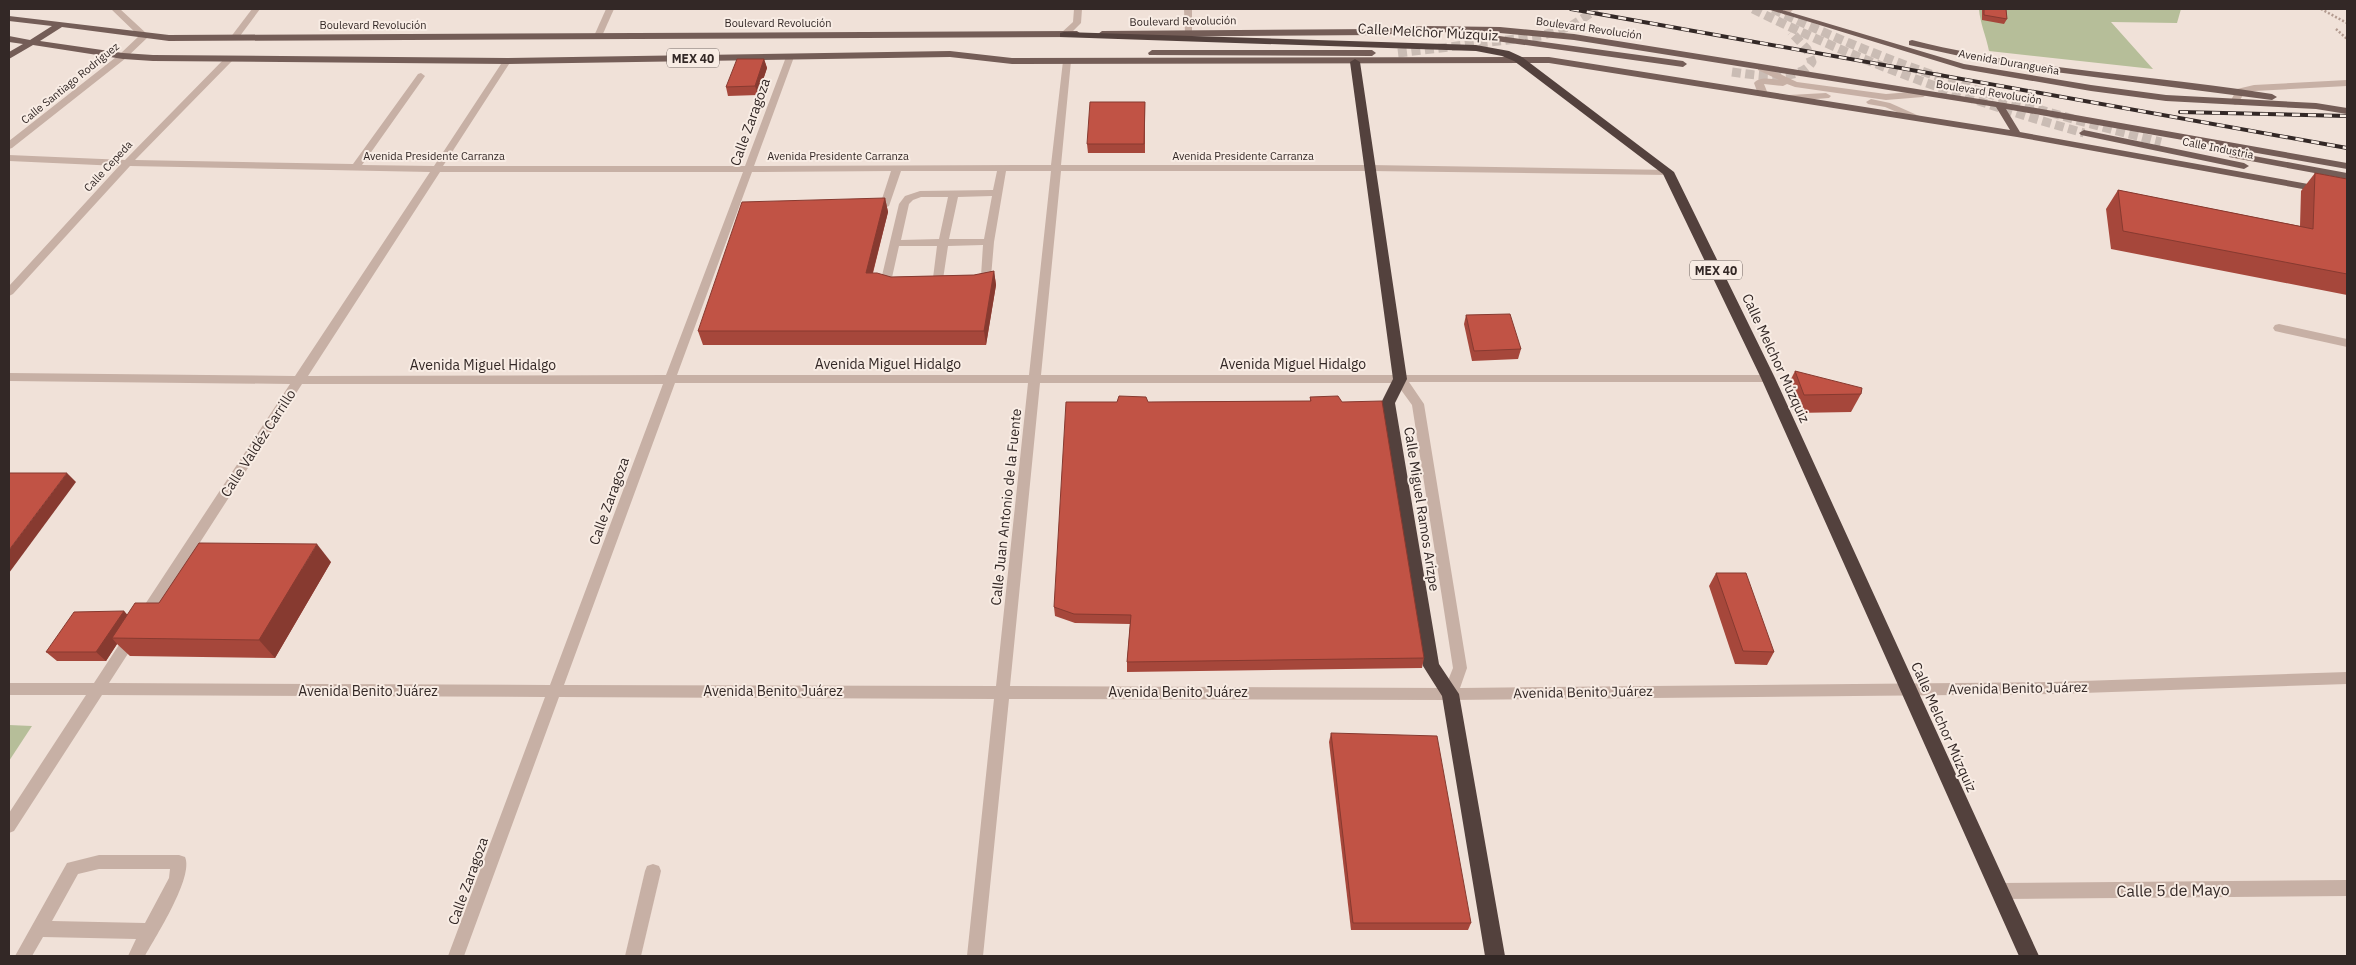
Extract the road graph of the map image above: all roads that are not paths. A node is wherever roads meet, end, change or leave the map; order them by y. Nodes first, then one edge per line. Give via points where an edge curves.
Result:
1 (115, 9) edge
2 (256, 9) edge
3 (610, 9) edge
4 (1078, 9) edge
5 (1188, 9) edge
6 (1771, 9) edge
7 (1801, 9) edge
8 (1788, 11) edge
9 (9, 18) edge
10 (58, 26) junction
11 (1377, 32) junction
12 (1189, 33) junction
13 (1064, 35) junction
14 (144, 36) junction
15 (598, 36) junction
16 (234, 38) junction
17 (9, 39) edge
18 (31, 42) junction
19 (1398, 53) tunnel mouth
20 (950, 54) junction
21 (9, 56) edge
22 (123, 56) junction
23 (790, 57) junction
24 (229, 59) junction
25 (1518, 59) junction
26 (507, 61) junction
27 (1067, 61) junction
28 (1355, 62) junction
29 (1761, 68) junction
30 (1732, 72) tunnel mouth
31 (421, 76) dead end
32 (2347, 83) edge
33 (1796, 84) junction
34 (2240, 91) junction
35 (1763, 94) junction
36 (1923, 94) junction
37 (2235, 102) junction
38 (2000, 106) junction
39 (2316, 106) junction
40 (2347, 112) edge
41 (2017, 134) junction
42 (2084, 134) tunnel mouth
43 (2161, 142) tunnel mouth
44 (9, 146) edge
45 (9, 158) edge
46 (128, 163) junction
47 (2347, 166) edge
48 (355, 168) junction
49 (749, 168) junction
50 (1370, 168) junction
51 (437, 169) junction
52 (896, 169) junction
53 (1002, 169) junction
54 (1056, 169) junction
55 (1668, 172) junction
56 (2347, 176) edge
57 (2347, 185) edge
58 (998, 193) junction
59 (954, 194) junction
60 (2347, 194) edge
61 (866, 209) edge
62 (943, 242) junction
63 (989, 242) junction
64 (895, 243) junction
65 (938, 285) edge
66 (967, 285) edge
67 (903, 286) edge
68 (9, 292) edge
69 (2279, 328) dead end
70 (2347, 343) edge
71 (9, 377) edge
72 (1768, 378) junction
73 (1034, 379) junction
74 (1400, 379) junction
75 (299, 380) junction
76 (670, 380) junction
77 (2347, 678) edge
78 (9, 689) edge
79 (1908, 689) junction
80 (97, 690) junction
81 (554, 690) junction
82 (1002, 691) junction
83 (1450, 694) junction
84 (9, 826) edge
85 (653, 871) dead end
86 (2347, 888) edge
87 (2000, 891) junction
88 (38, 929) junction
89 (150, 931) junction
90 (23, 956) edge
91 (136, 956) edge
92 (456, 956) edge
93 (633, 956) edge
94 (975, 956) edge
95 (1495, 956) edge
96 (2029, 956) edge

1 - 14 street
2 - 16 street
3 - 15 street
4 - 13 street via 1077,23
5 - 12 street
6 - 8 main road, Avenida Durangueña
7 - 34 main road via 1925,47 1994,62
8 - 37 main road, Avenida Durangueña via 1963,66 2166,98
9 - 10 main road, Boulevard Revolución / MEX 40
10 - 14 main road, Boulevard Revolución / MEX 40
10 - 18 main road
11 - 12 main road, Boulevard Revolución
11 - 29 main road, Boulevard Revolución via 1425,28 1532,32
11 - 30 main road via 1540,43
12 - 13 main road, Boulevard Revolución
13 - 15 main road, Boulevard Revolución / MEX 40
13 - 25 highway, Calle Melchor Múzquiz / MEX 40 via 1476,48 1505,53
14 - 16 main road, Boulevard Revolución / MEX 40
14 - 22 street, Calle Santiago Rodríguez
15 - 16 main road, Boulevard Revolución / MEX 40
17 - 18 main road, MEX 40
18 - 21 main road
18 - 22 main road, MEX 40
19 - 20 main road
20 - 23 main road, MEX 40
20 - 27 main road, MEX 40 via 1012,61
22 - 24 main road, MEX 40
22 - 44 street, Calle Santiago Rodríguez
23 - 26 main road, MEX 40
23 - 49 street, Calle Zaragoza
24 - 26 main road, MEX 40
24 - 46 street, Calle Cepeda
25 - 28 main road, MEX 40
25 - 35 main road via 1578,63
25 - 55 highway, Calle Melchor Múzquiz / MEX 40
26 - 51 street, Calle Valdéz Carrillo
27 - 28 main road, MEX 40
27 - 54 street, Calle Juan Antonio de la Fuente
28 - 50 highway
29 - 33 street
29 - 36 main road, Boulevard Revolución
31 - 48 street
32 - 34 street via 2271,85
33 - 35 street via 1762,81 1759,83
33 - 36 street via 1886,97
34 - 37 street
34 - 39 main road
35 - 41 main road
36 - 38 main road, Boulevard Revolución
37 - 39 main road, Avenida Durangueña
38 - 41 main road
38 - 47 main road, Boulevard Revolución
39 - 40 main road, Avenida Durangueña
41 - 60 main road
42 - 57 main road, Calle Industria
43 - 56 main road, Calle Industria
45 - 46 street, Avenida Presidente Carranza
46 - 48 street, Avenida Presidente Carranza
46 - 68 street, Calle Cepeda
48 - 51 street, Avenida Presidente Carranza
49 - 51 street, Avenida Presidente Carranza
49 - 52 street, Avenida Presidente Carranza
49 - 76 street, Calle Zaragoza via 738,211
50 - 54 street, Avenida Presidente Carranza
50 - 55 street, Avenida Presidente Carranza
50 - 74 highway
51 - 75 street, Calle Valdéz Carrillo
52 - 53 street, Avenida Presidente Carranza
52 - 61 street via 885,204 876,209
53 - 54 street, Avenida Presidente Carranza
53 - 58 street
54 - 73 street, Calle Juan Antonio de la Fuente
55 - 72 highway, Calle Melchor Múzquiz / MEX 40
58 - 59 street
58 - 63 street
59 - 62 street
59 - 64 street via 920,194 909,198 904,204
62 - 63 street
62 - 64 street
62 - 65 street
63 - 66 street via 986,277 976,284
64 - 67 street via 885,284
69 - 70 street
71 - 75 street, Avenida Miguel Hidalgo
72 - 74 street, Avenida Miguel Hidalgo
72 - 79 highway, Calle Melchor Múzquiz / MEX 40
73 - 74 street, Avenida Miguel Hidalgo
73 - 76 street, Avenida Miguel Hidalgo
73 - 82 street, Calle Juan Antonio de la Fuente
74 - 83 street via 1418,404 1460,668
74 - 83 highway, Calle Miguel Ramos Arizpe via 1388,403 1431,666
75 - 76 street, Avenida Miguel Hidalgo
75 - 80 street, Calle Valdéz Carrillo
76 - 81 street, Calle Zaragoza
77 - 79 street, Avenida Benito Juárez via 2053,688
78 - 80 street, Avenida Benito Juárez
79 - 83 street, Avenida Benito Juárez
79 - 87 highway, Calle Melchor Múzquiz / MEX 40
80 - 81 street, Avenida Benito Juárez
80 - 84 street, Calle Valdéz Carrillo
81 - 82 street, Avenida Benito Juárez
81 - 92 street, Calle Zaragoza
82 - 83 street, Avenida Benito Juárez
82 - 94 street, Calle Juan Antonio de la Fuente
83 - 95 highway, Calle Miguel Ramos Arizpe
85 - 93 street
86 - 87 street, Calle 5 de Mayo
87 - 96 highway, Calle Melchor Múzquiz / MEX 40
88 - 89 street
88 - 89 street via 74,868 99,862 179,862 177,879
88 - 90 street
89 - 91 street

